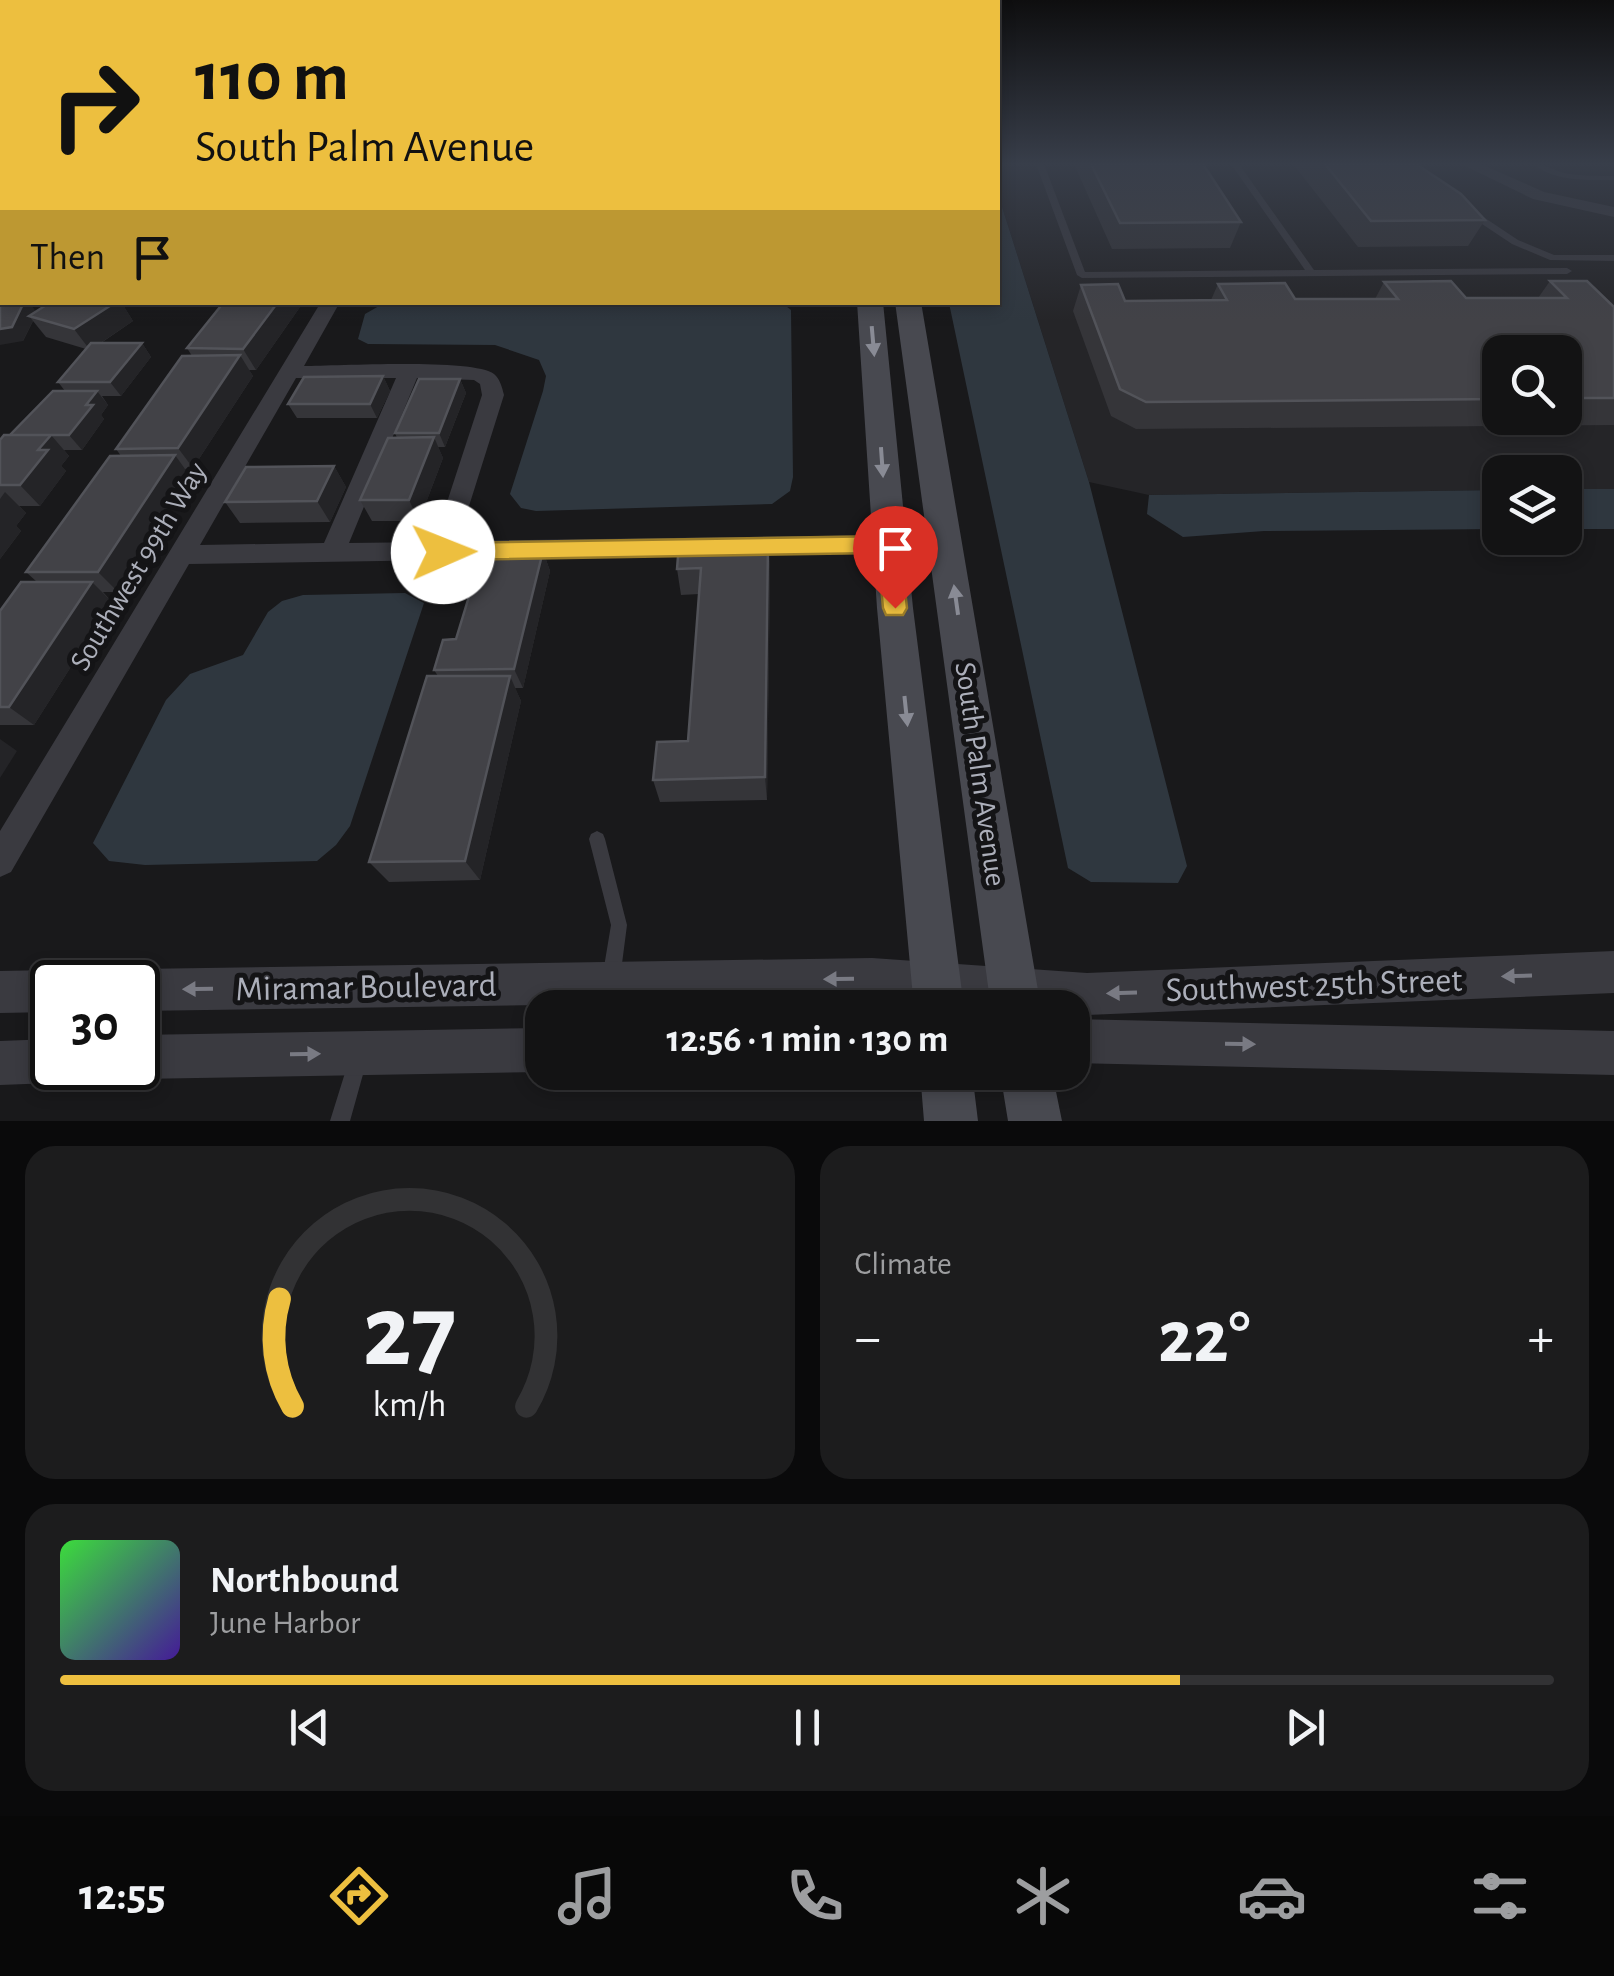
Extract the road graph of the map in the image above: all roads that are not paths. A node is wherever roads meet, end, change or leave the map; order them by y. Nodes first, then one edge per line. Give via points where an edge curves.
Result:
1 (1060, 216) edge
2 (1271, 216) edge
3 (1475, 216) edge
4 (1554, 258) junction
5 (1614, 258) edge
6 (1567, 272) junction
7 (1311, 273) junction
8 (1579, 283) edge
9 (329, 305) edge
10 (870, 305) edge
11 (908, 305) edge
12 (289, 372) junction
13 (409, 372) junction
14 (889, 544) junction
15 (443, 552) junction
16 (332, 553) junction
17 (184, 556) junction
18 (597, 838) dead end
19 (0, 861) edge
20 (1614, 972) edge
21 (610, 981) junction
22 (160, 990) edge
23 (915, 990) edge
24 (937, 990) edge
25 (1014, 990) edge
26 (30, 991) edge
27 (0, 992) edge
28 (1090, 994) edge
29 (1090, 1042) edge
30 (525, 1050) edge
31 (360, 1052) junction
32 (1614, 1053) edge
33 (160, 1057) edge
34 (30, 1062) edge
35 (0, 1064) edge
36 (948, 1090) edge
37 (1029, 1090) edge
38 (340, 1121) edge
39 (951, 1121) edge
40 (1034, 1121) edge

1 - 7 lane via 1082,274
2 - 7 lane
3 - 4 lane
4 - 5 lane
4 - 6 lane
6 - 7 lane
6 - 8 lane
9 - 12 street, Southwest 99th Way
10 -> 14 main road
25 -> 11 main road, South Palm Avenue
12 - 13 street
12 - 17 street, Southwest 99th Way
13 - 15 street via 462,372 492,382
13 - 16 street
14 - 15 street
14 -> 24 main road
15 - 16 street
16 - 17 street
17 - 19 street, Southwest 99th Way
18 - 21 lane via 619,925
20 -> 28 street, Southwest 25th Street
21 -> 22 street, Miramar Boulevard
23 -> 21 street, Miramar Boulevard via 872,979
26 - 27 street
29 -> 32 street, Southwest 25th Street
30 - 31 street
33 -> 31 street
31 - 38 lane
34 - 35 street
36 - 39 main road
37 - 40 main road

